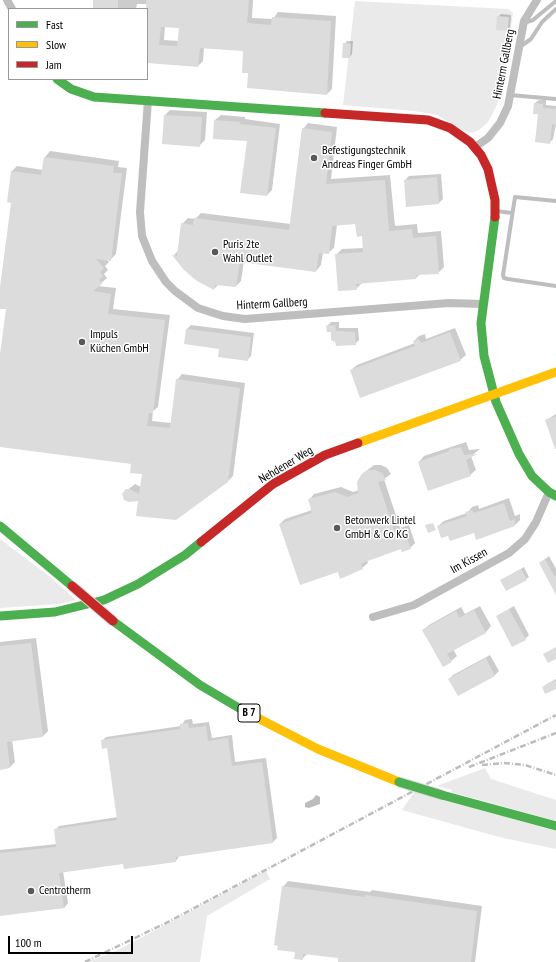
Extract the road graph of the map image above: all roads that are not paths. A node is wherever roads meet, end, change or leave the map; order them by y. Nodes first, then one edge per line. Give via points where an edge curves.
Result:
1 (537, 0) edge
2 (556, 1) edge
3 (556, 9) edge
4 (524, 24) junction
5 (519, 47) junction
6 (58, 80) edge
7 (510, 95) junction
8 (556, 99) edge
9 (148, 100) junction
10 (475, 147) junction
11 (556, 201) edge
12 (495, 211) junction
13 (512, 213) junction
14 (556, 286) edge
15 (483, 304) junction
16 (556, 372) edge
17 (494, 395) junction
18 (553, 494) edge
19 (0, 526) edge
20 (0, 616) edge
21 (372, 617) dead end
22 (556, 826) edge

1 - 4 street, Hinterm Gallberg
2 - 4 lane via 533,20
3 - 5 lane via 542,22 531,39
4 - 5 street, Hinterm Gallberg
5 - 7 street, Hinterm Gallberg
6 - 9 street via 70,89 90,96
7 - 8 lane
7 - 10 street, Hinterm Gallberg via 500,123 488,138
9 - 10 street via 428,120 450,128
9 - 15 street, Hinterm Gallberg via 140,212 142,236 152,261 166,282 198,308 223,316 245,319 449,303
10 - 12 street via 488,168 494,191
11 - 13 lane via 517,196 514,199
12 - 13 lane
12 - 15 street
13 - 14 lane via 504,278
15 - 17 street via 482,347
16 - 17 street, Nehdener Weg
17 - 18 street, Im Kissen via 519,454 532,476
17 - 20 street, Nehdener Weg via 325,455 273,484 185,554 121,593 61,611
18 - 21 street, Im Kissen via 525,539 509,553 414,605
19 - 22 street, B 7, bridge via 113,621 200,685 263,722 318,749 399,782

